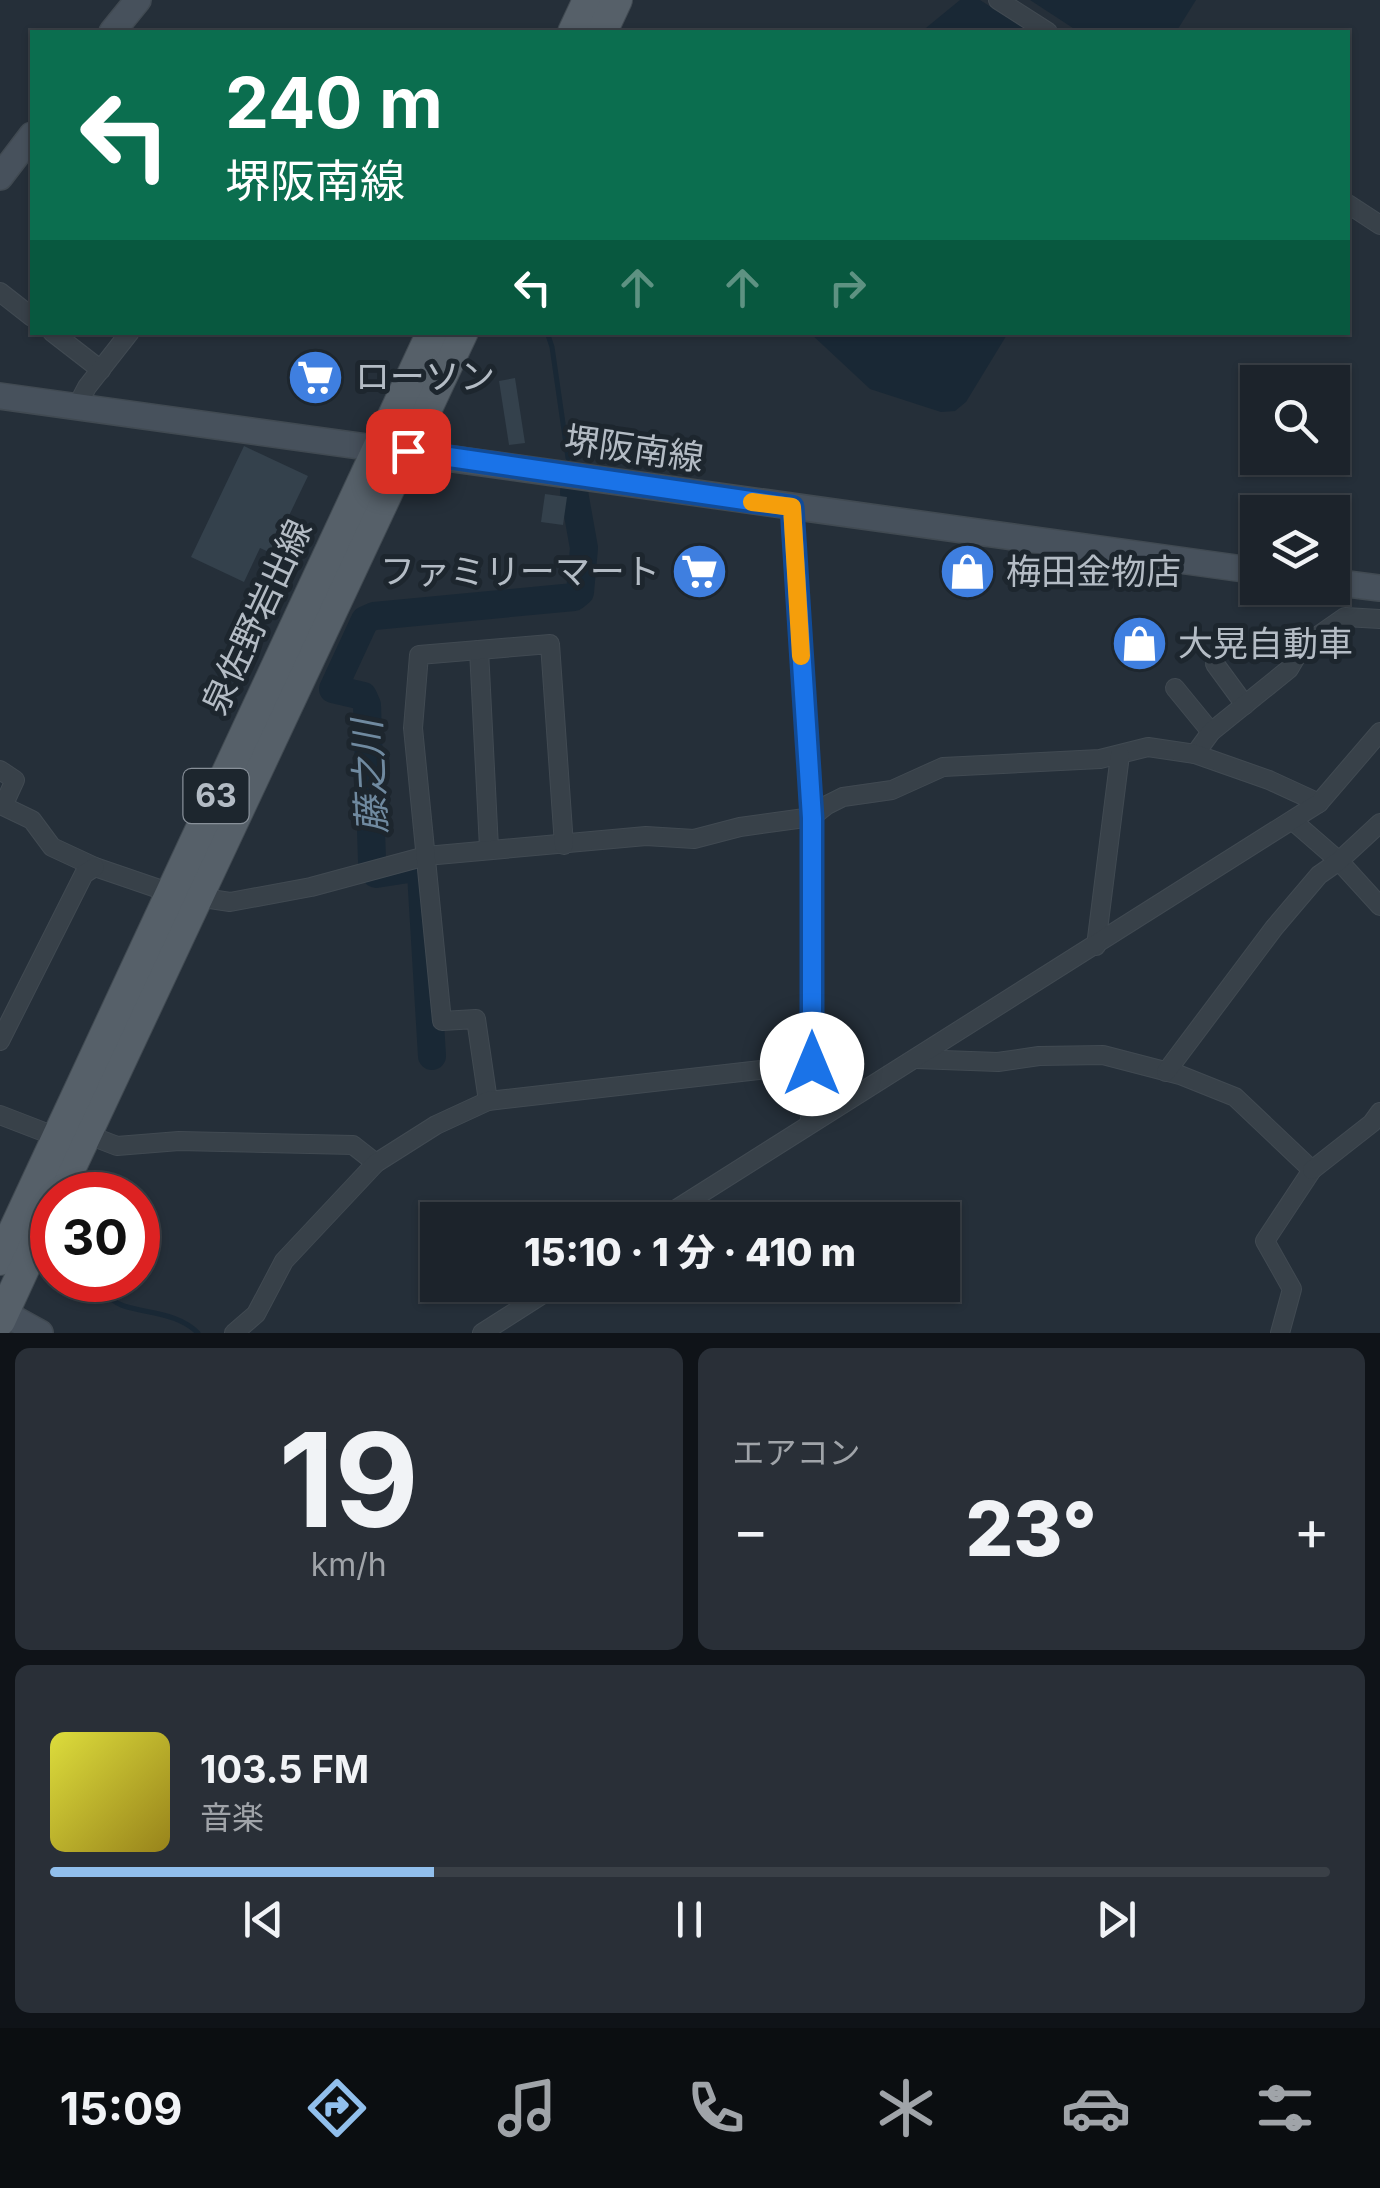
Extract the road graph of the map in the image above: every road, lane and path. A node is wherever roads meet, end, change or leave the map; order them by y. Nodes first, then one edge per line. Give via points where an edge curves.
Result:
1 (138, 0) edge
2 (588, 0) edge
3 (618, 0) edge
4 (1007, 2) edge
5 (114, 30) edge
6 (573, 30) edge
7 (603, 30) edge
8 (1045, 30) edge
9 (30, 139) edge
10 (0, 177) edge
11 (1350, 205) edge
12 (1379, 223) edge
13 (0, 292) edge
14 (30, 315) edge
15 (56, 335) edge
16 (128, 335) edge
17 (431, 335) edge
18 (462, 335) edge
19 (101, 370) junction
20 (0, 396) edge
21 (77, 406) junction
22 (377, 449) junction
23 (408, 451) junction
24 (792, 507) junction
25 (1240, 569) edge
26 (1350, 584) edge
27 (1380, 588) edge
28 (1380, 619) edge
29 (479, 650) junction
30 (1215, 664) dead end
31 (1175, 688) dead end
32 (1245, 705) junction
33 (1212, 732) junction
34 (1380, 732) edge
35 (1195, 754) junction
36 (1120, 755) junction
37 (0, 770) edge
38 (1320, 803) junction
39 (812, 818) junction
40 (1293, 820) junction
41 (1380, 823) edge
42 (564, 845) junction
43 (489, 848) junction
44 (426, 856) junction
45 (1339, 862) junction
46 (95, 867) junction
47 (184, 895) junction
48 (1380, 906) edge
49 (1096, 946) junction
50 (0, 1041) edge
51 (916, 1059) junction
52 (812, 1064) junction
53 (1166, 1072) junction
54 (488, 1101) junction
55 (1380, 1112) edge
56 (0, 1115) edge
57 (810, 1124) junction
58 (72, 1136) junction
59 (376, 1163) junction
60 (1312, 1170) junction
61 (63, 1172) edge
62 (687, 1202) edge
63 (30, 1254) edge
64 (0, 1260) edge
65 (530, 1302) edge
66 (1, 1315) edge
67 (40, 1333) edge
68 (234, 1333) edge
69 (482, 1333) edge
70 (1280, 1333) edge

1 - 5 main road
2 - 6 main road
3 - 7 main road
4 - 8 street
9 - 10 main road
11 - 12 street
13 - 14 street
15 - 19 street
16 - 19 street
17 - 22 main road, 泉佐野岩出線 / 63
18 - 23 main road, 泉佐野岩出線 / 63
19 - 21 street
20 - 21 main road, 堺阪南線
21 - 22 main road, 堺阪南線
22 - 23 main road, 堺阪南線
22 - 47 main road, 泉佐野岩出線 / 63
23 - 24 main road, 堺阪南線
23 - 47 main road, 泉佐野岩出線 / 63
24 - 25 main road, 堺阪南線
24 - 39 street
26 - 27 main road
28 - 32 street via 1345,616
29 - 42 street via 550,644
29 - 43 street
29 - 44 street via 419,655 413,728
30 - 32 street
31 - 33 street
32 - 33 street
33 - 35 street
34 - 38 street
35 - 36 street via 1148,746
35 - 38 street
36 - 39 street via 943,767 892,790 827,804
36 - 49 street
37 - 46 street via 15,780 3,806 32,820 52,847
38 - 40 street
39 - 42 street via 694,839 646,836
39 - 52 street
40 - 45 street
40 - 49 street
41 - 45 street
42 - 43 street
43 - 44 street
44 - 47 street via 230,902
44 - 54 street via 442,1020 476,1019
45 - 48 street
45 - 53 street via 1319,875 1274,928
46 - 47 street
46 - 50 street via 84,874
47 - 58 main road, 泉佐野岩出線 / 63
49 - 51 street
51 - 53 street via 998,1062 1103,1054
51 - 57 street
52 - 54 street
52 - 57 street
53 - 60 street via 1235,1097
54 - 59 street
55 - 60 street
56 - 58 street
57 - 62 street
58 - 59 street via 118,1146 353,1146
58 - 61 main road, 泉佐野岩出線 / 63
58 - 64 main road, 泉佐野岩出線 / 63
59 - 68 street via 284,1261 256,1314
60 - 70 street via 1265,1241 1292,1289
63 - 66 main road
65 - 69 street
66 - 67 main road

